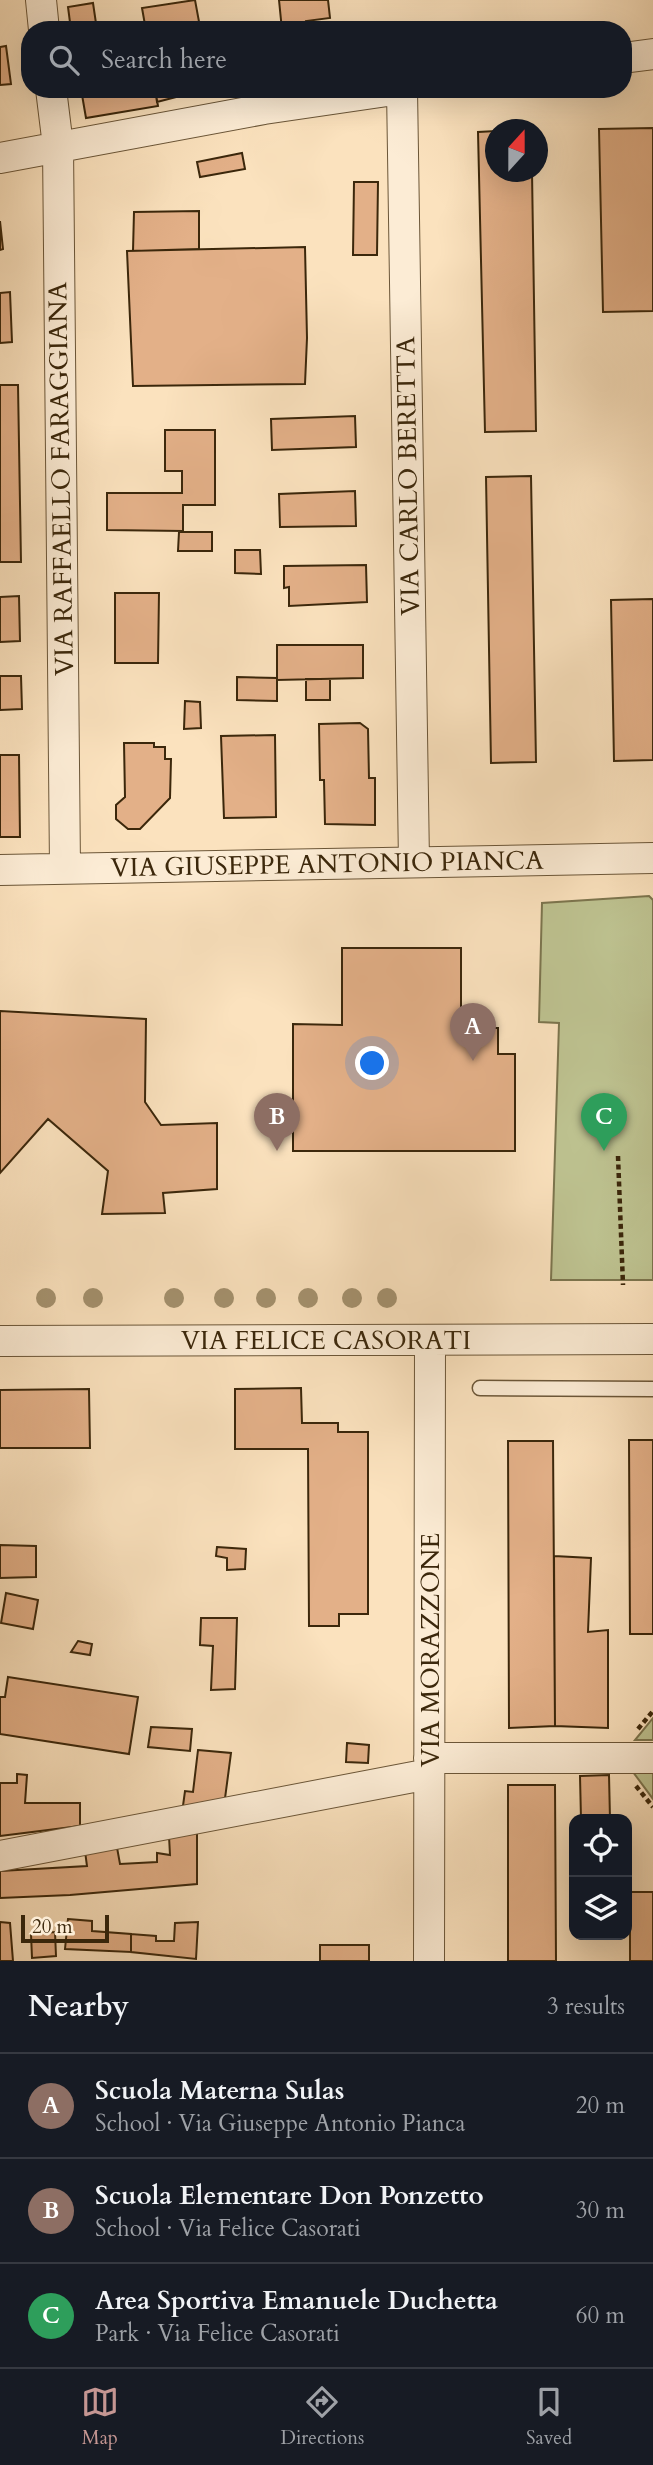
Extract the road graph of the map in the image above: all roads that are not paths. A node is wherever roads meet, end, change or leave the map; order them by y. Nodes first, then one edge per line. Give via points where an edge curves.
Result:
1 (41, 0) edge
2 (43, 21) edge
3 (653, 54) edge
4 (632, 57) edge
5 (52, 98) edge
6 (340, 98) edge
7 (402, 98) edge
8 (58, 146) junction
9 (0, 158) edge
10 (653, 858) edge
11 (414, 862) junction
12 (65, 868) junction
13 (0, 870) edge
14 (653, 1339) edge
15 (430, 1340) junction
16 (0, 1341) edge
17 (480, 1388) dead end
18 (653, 1389) edge
19 (653, 1758) edge
20 (429, 1766) junction
21 (0, 1856) edge
22 (429, 1961) edge

1 - 2 street
3 - 4 street
5 - 8 street, VIA RAFFAELLO FARAGGIANA
6 - 8 street
7 - 11 street, VIA CARLO BERETTA
8 - 9 street
8 - 12 street, VIA RAFFAELLO FARAGGIANA
10 - 11 street, VIA GIUSEPPE ANTONIO PIANCA
11 - 12 street, VIA GIUSEPPE ANTONIO PIANCA
12 - 13 street, VIA GIUSEPPE ANTONIO PIANCA
14 - 15 street, VIA FELICE CASORATI
15 - 16 street, VIA FELICE CASORATI
15 - 20 street, VIA MORAZZONE
17 - 18 lane
19 - 20 street
20 - 21 street
20 - 22 street, VIA MORAZZONE

